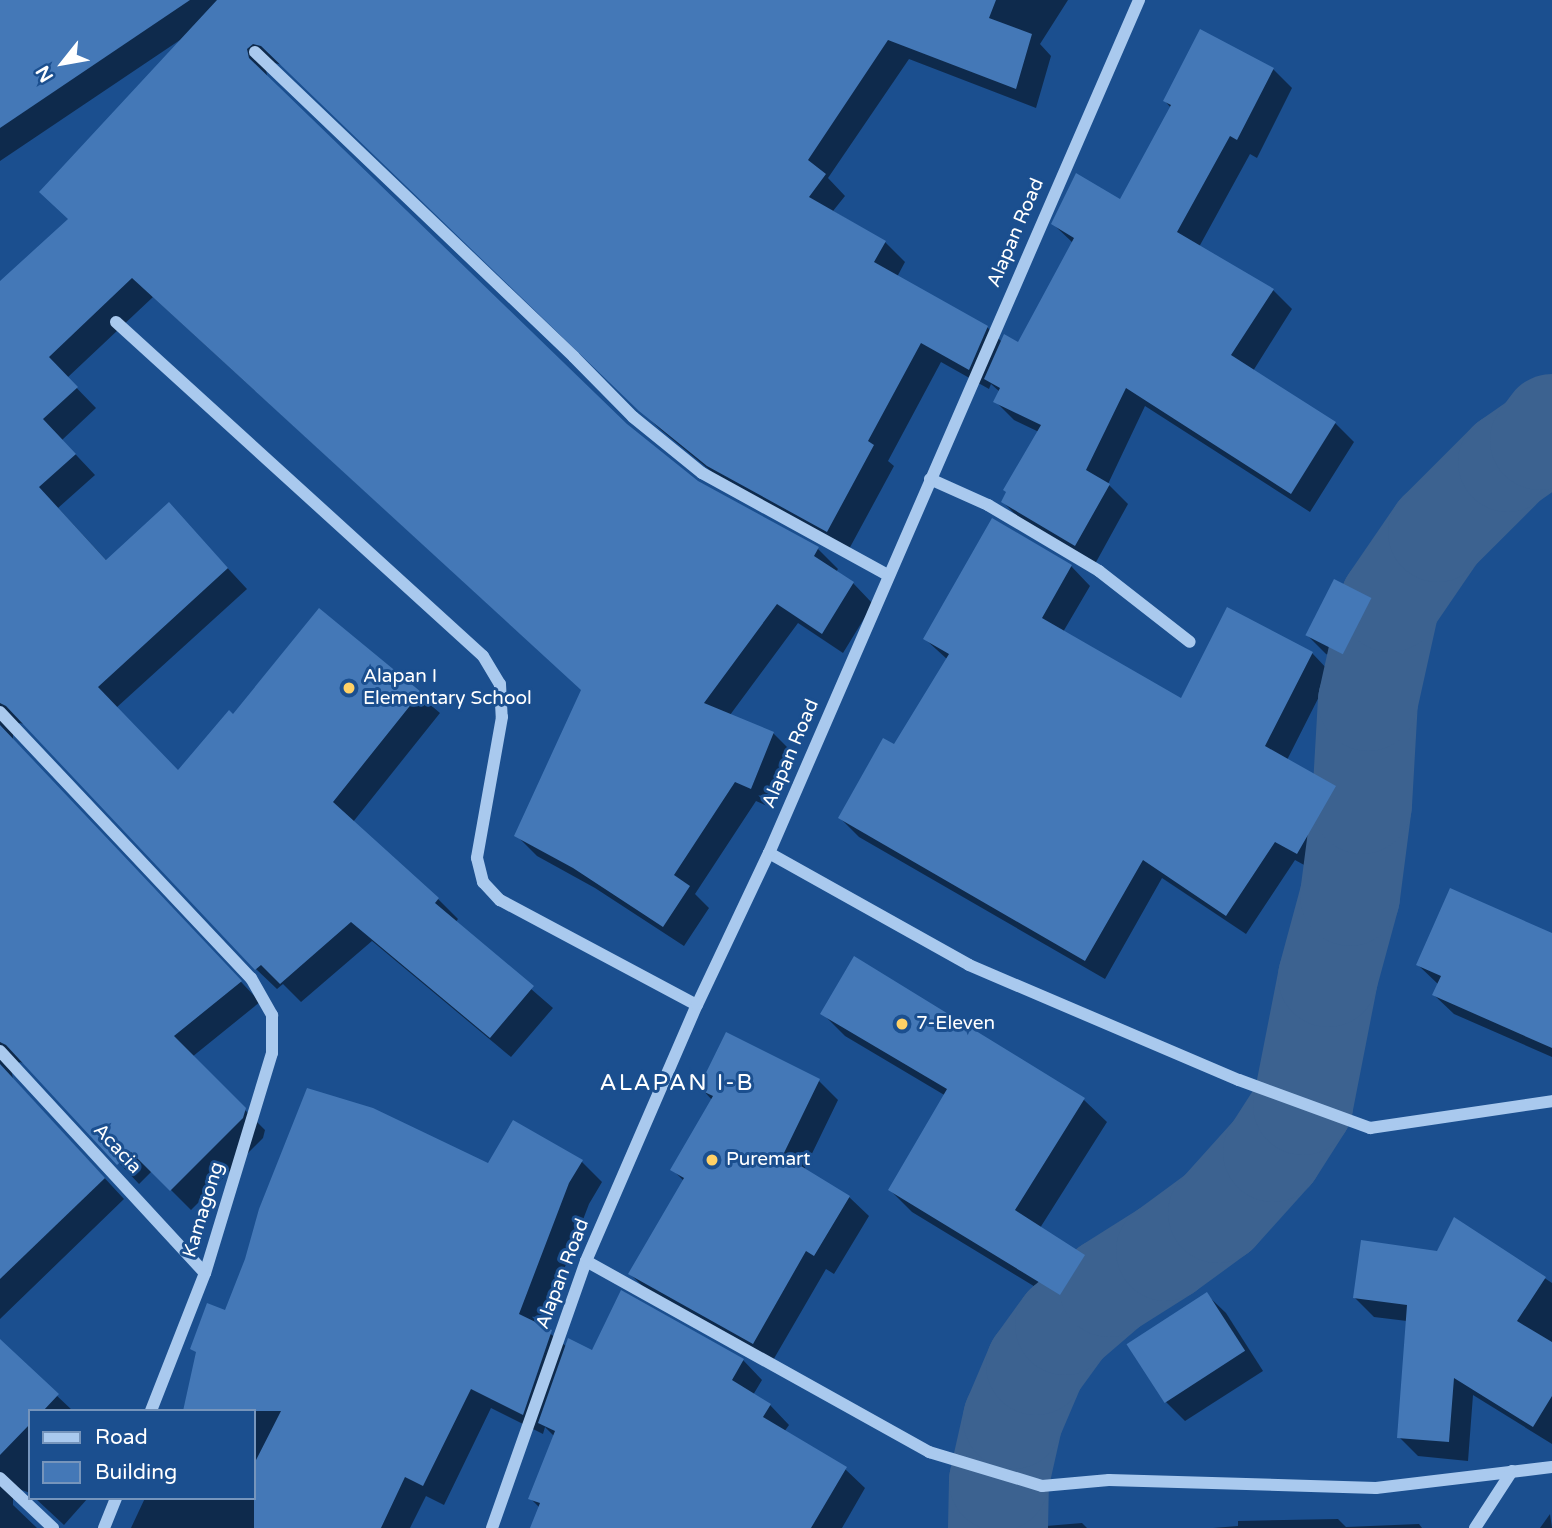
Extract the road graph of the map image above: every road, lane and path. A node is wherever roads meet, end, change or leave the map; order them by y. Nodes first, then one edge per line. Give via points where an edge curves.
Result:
1 (1139, 0) edge
2 (255, 52) dead end
3 (116, 322) dead end
4 (930, 479) junction
5 (889, 576) junction
6 (1190, 642) dead end
7 (0, 712) edge
8 (769, 853) junction
9 (697, 1005) junction
10 (0, 1051) edge
11 (1552, 1101) edge
12 (586, 1261) junction
13 (205, 1273) junction
14 (152, 1409) edge
15 (1552, 1466) edge
16 (1512, 1471) junction
17 (0, 1478) edge
18 (115, 1500) edge
19 (52, 1528) edge
20 (104, 1528) edge
21 (492, 1528) edge
22 (1475, 1528) edge

1 - 4 street, Alapan Road
2 - 5 street via 633,417 702,473
3 - 9 street via 483,656 500,684 502,717 477,858 483,882 500,900
4 - 5 street, Alapan Road
4 - 6 street via 988,505 1099,571
5 - 8 street, Alapan Road
7 - 13 street, Kamagong via 251,978 272,1015 272,1053
8 - 9 street, Alapan Road
8 - 11 street via 969,965 1239,1080 1370,1128
9 - 12 street, Alapan Road
10 - 13 street, Acacia
12 - 16 street via 929,1452 1042,1486 1109,1480 1376,1488
12 - 21 street, Alapan Road
13 - 14 street, Kamagong
15 - 16 street
16 - 22 street
17 - 19 street
18 - 20 street

